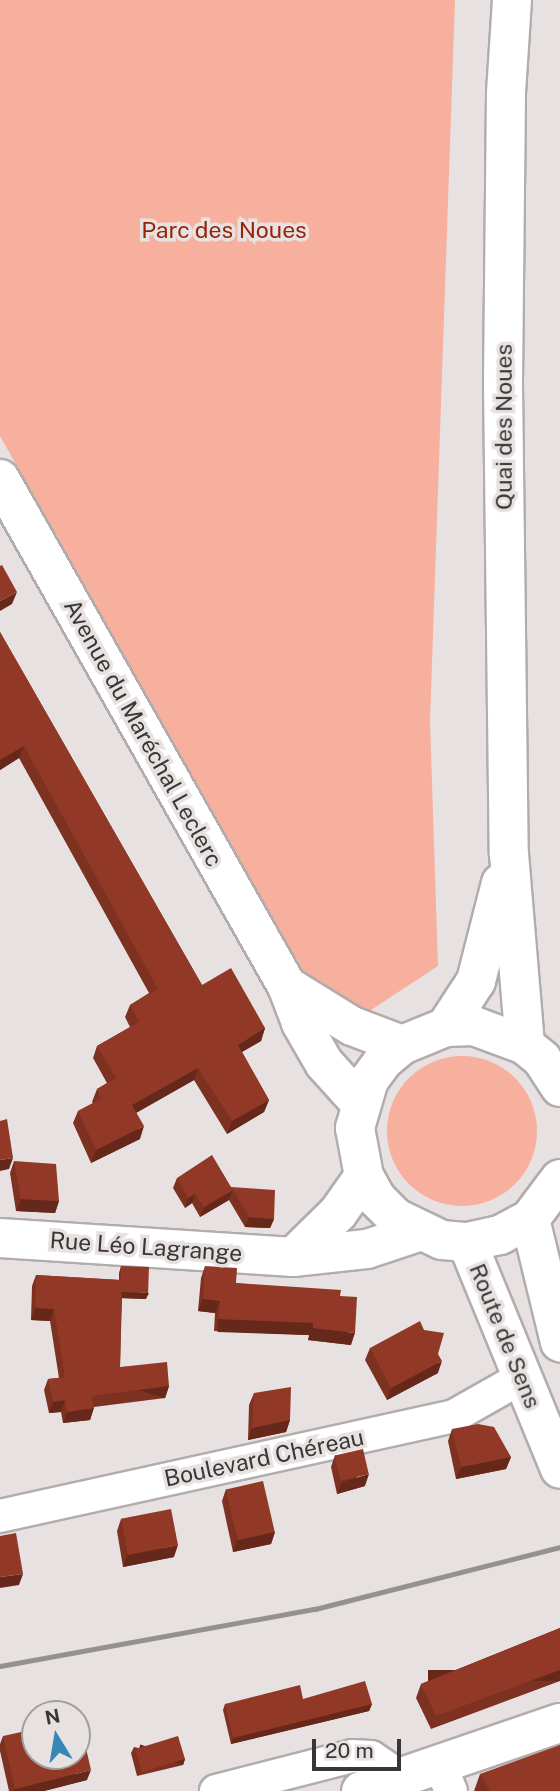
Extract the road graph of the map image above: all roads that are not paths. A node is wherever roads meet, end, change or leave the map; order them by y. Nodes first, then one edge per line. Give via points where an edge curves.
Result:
1 (512, 0) edge
2 (0, 479) edge
3 (509, 854) junction
4 (287, 986) junction
5 (446, 1027) junction
6 (402, 1045) junction
7 (525, 1045) junction
8 (558, 1080) edge
9 (360, 1103) junction
10 (364, 1176) junction
11 (560, 1179) edge
12 (530, 1219) junction
13 (418, 1232) junction
14 (0, 1238) edge
15 (467, 1242) junction
16 (293, 1257) junction
17 (560, 1342) edge
18 (519, 1378) junction
19 (560, 1469) edge
20 (0, 1516) edge
21 (560, 1723) edge
22 (401, 1777) junction
23 (446, 1777) edge
24 (216, 1791) edge
25 (361, 1791) edge

1 - 3 main road, Quai des Noues via 506,94 503,385
2 - 4 main road, Avenue du Maréchal Leclerc
3 - 5 main road via 476,981
3 - 7 main road
4 - 6 main road via 352,1026
4 - 9 main road, Avenue du Maréchal Leclerc via 324,1063
5 - 6 main road
5 - 7 main road via 474,1026
6 - 9 main road via 369,1080
7 - 8 main road
9 - 10 main road via 355,1128
10 - 13 main road via 396,1218
10 - 16 main road via 338,1213
11 - 12 main road
12 - 15 main road via 500,1235
12 - 17 main road
13 - 15 main road
13 - 16 main road, Rue Léo Lagrange via 357,1251
14 - 16 main road, Rue Léo Lagrange
15 - 18 main road, Route de Sens
18 - 19 main road, Route de Sens
18 - 20 street, Boulevard Chéreau via 454,1416
21 - 23 main road
22 - 23 main road
22 - 24 street via 371,1757 352,1756
22 - 25 main road

